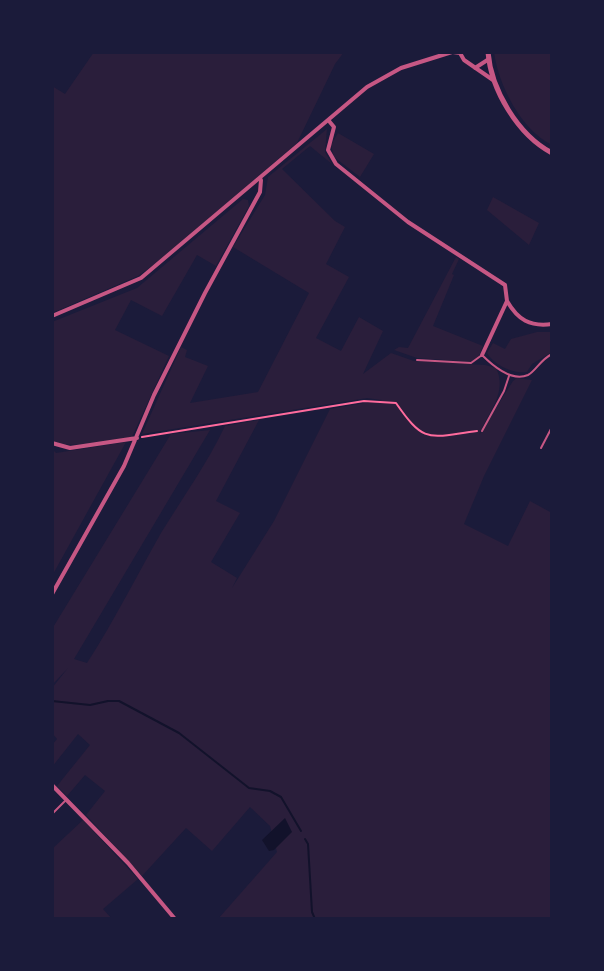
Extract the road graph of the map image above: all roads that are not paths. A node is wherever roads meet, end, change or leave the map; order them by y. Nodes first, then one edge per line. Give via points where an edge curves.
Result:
1 (452, 52) edge
2 (460, 53) edge
3 (488, 56) edge
4 (475, 68) junction
5 (495, 81) junction
6 (329, 121) junction
7 (552, 153) edge
8 (262, 178) junction
9 (507, 301) junction
10 (52, 316) edge
11 (552, 324) edge
12 (552, 354) edge
13 (482, 355) junction
14 (417, 360) dead end
15 (510, 375) junction
16 (552, 427) edge
17 (482, 431) road end
18 (137, 438) junction
19 (52, 443) edge
20 (541, 448) dead end
21 (52, 594) edge
22 (52, 785) edge
23 (67, 799) junction
24 (52, 814) edge
25 (175, 919) edge

1 - 2 street
1 - 6 street via 390,73
2 - 4 street
3 - 4 street
3 - 5 street
4 - 5 street
5 - 7 street via 522,128
6 - 8 street
6 - 9 street via 334,127 328,146 333,160 408,222 502,282
8 - 10 street via 141,278
8 - 18 street via 260,192 154,395
9 - 11 street via 525,321
9 - 13 street
12 - 15 lane via 528,374
13 - 14 lane via 471,363
13 - 15 lane
15 - 17 lane
16 - 20 lane
18 - 19 street via 70,448
18 - 21 street
22 - 23 street
23 - 24 lane
23 - 25 street

